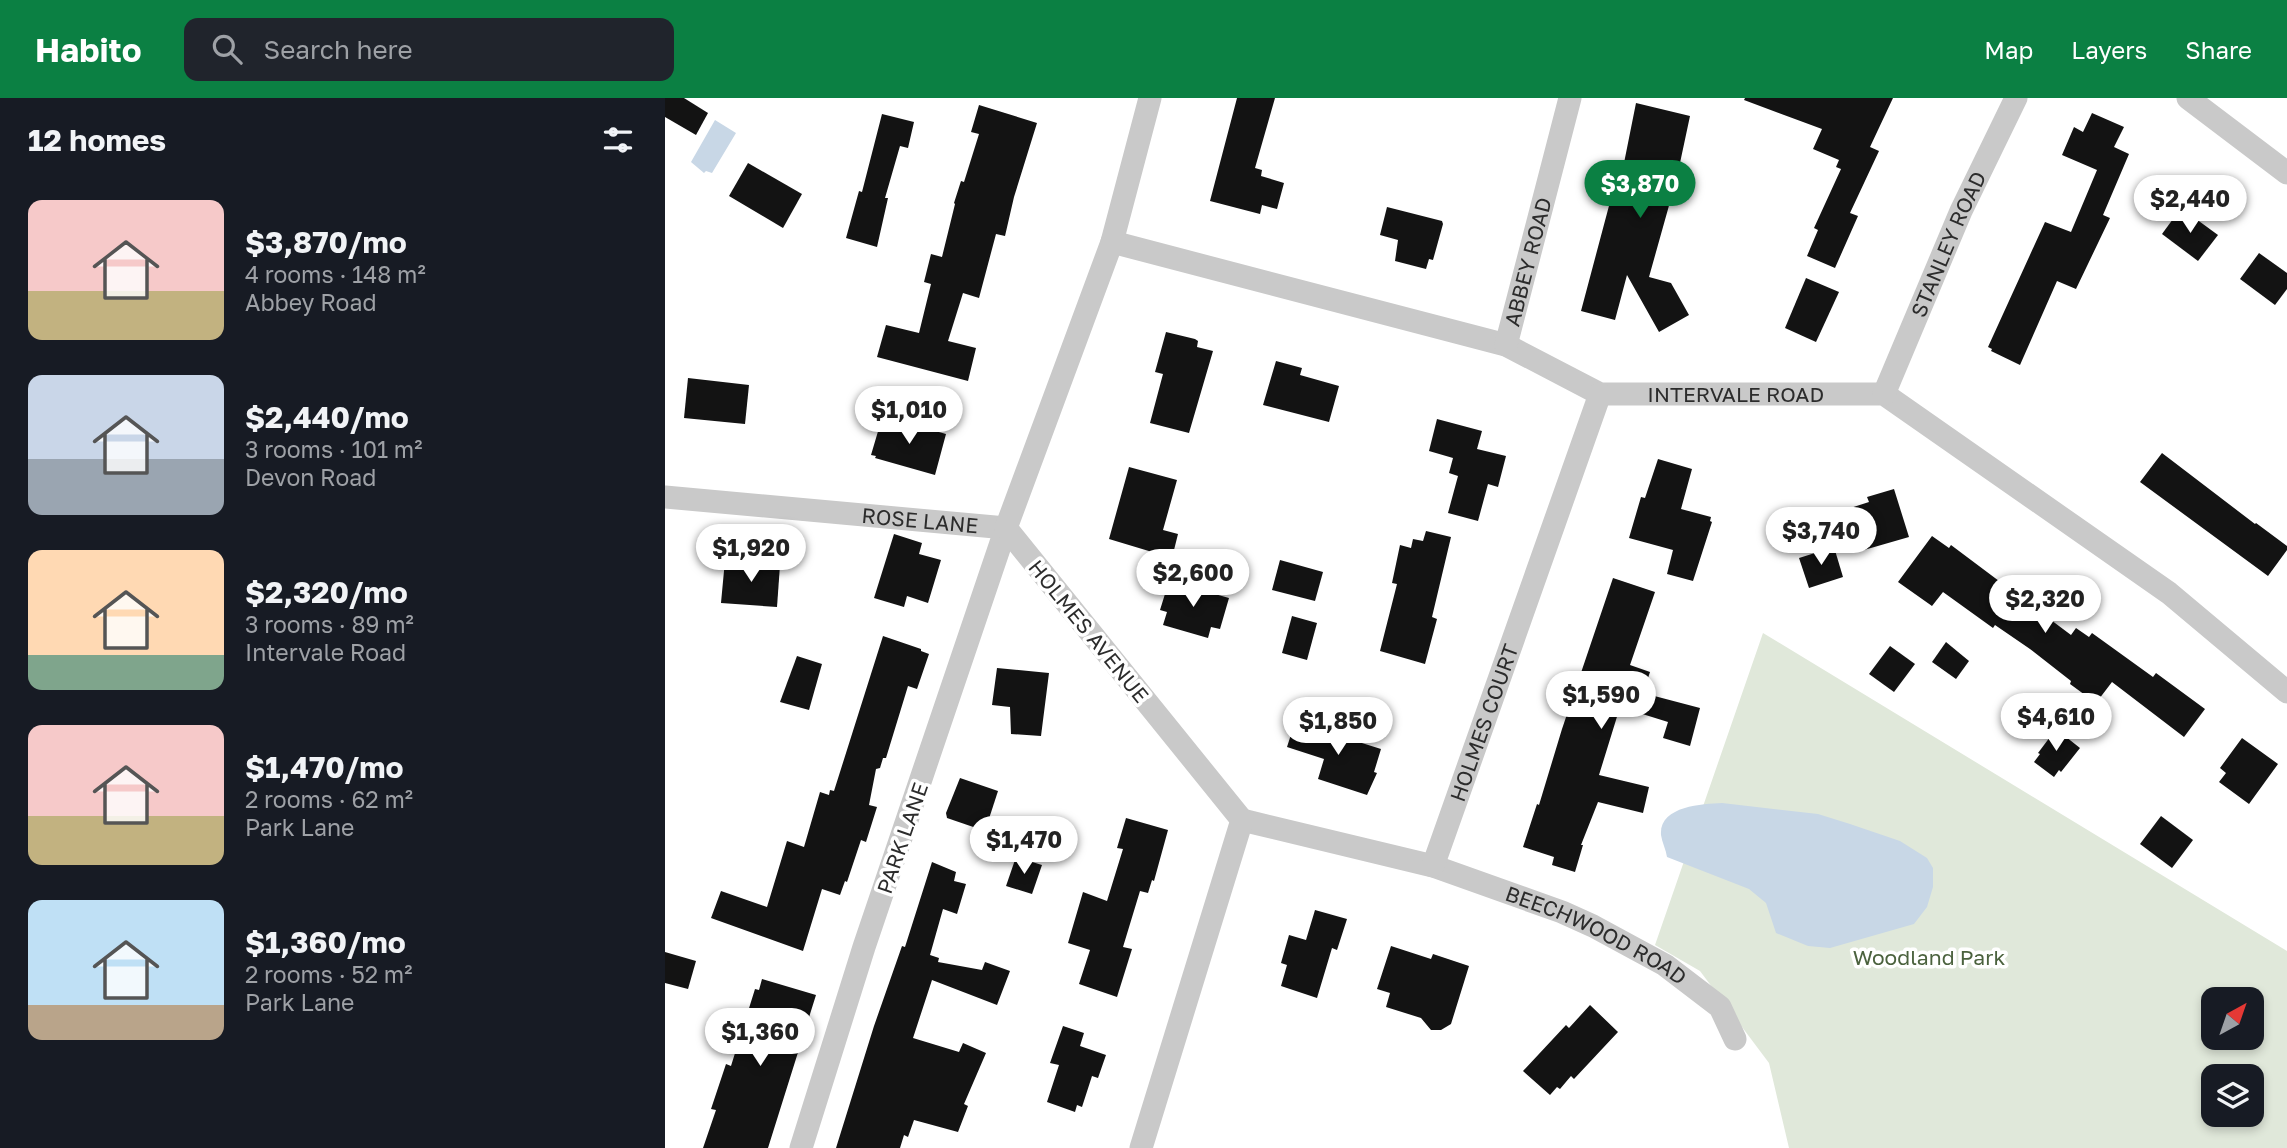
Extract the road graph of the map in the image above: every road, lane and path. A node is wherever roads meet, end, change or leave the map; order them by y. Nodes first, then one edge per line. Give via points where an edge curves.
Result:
1 (1150, 98) edge
2 (1570, 98) edge
3 (2016, 98) edge
4 (2188, 98) edge
5 (2287, 173) edge
6 (1112, 242) junction
7 (1506, 345) junction
8 (1600, 394) junction
9 (1884, 394) junction
10 (665, 498) edge
11 (1006, 528) junction
12 (2287, 692) edge
13 (1242, 820) junction
14 (1433, 866) junction
15 (1735, 1039) dead end
16 (801, 1148) edge
17 (1141, 1148) edge

1 - 6 street
2 - 7 street, ABBEY ROAD
3 - 9 street, STANLEY ROAD via 1961,211
4 - 5 street
6 - 7 street, INTERVALE ROAD
6 - 11 street
7 - 8 street, INTERVALE ROAD
8 - 9 street, INTERVALE ROAD
8 - 14 street, HOLMES COURT
9 - 12 street via 2169,593
10 - 11 street, ROSE LANE
11 - 13 street, HOLMES AVENUE
11 - 16 street, PARK LANE
13 - 14 street
13 - 17 street
14 - 15 street, BEECHWOOD ROAD via 1562,912 1665,965 1720,1007

